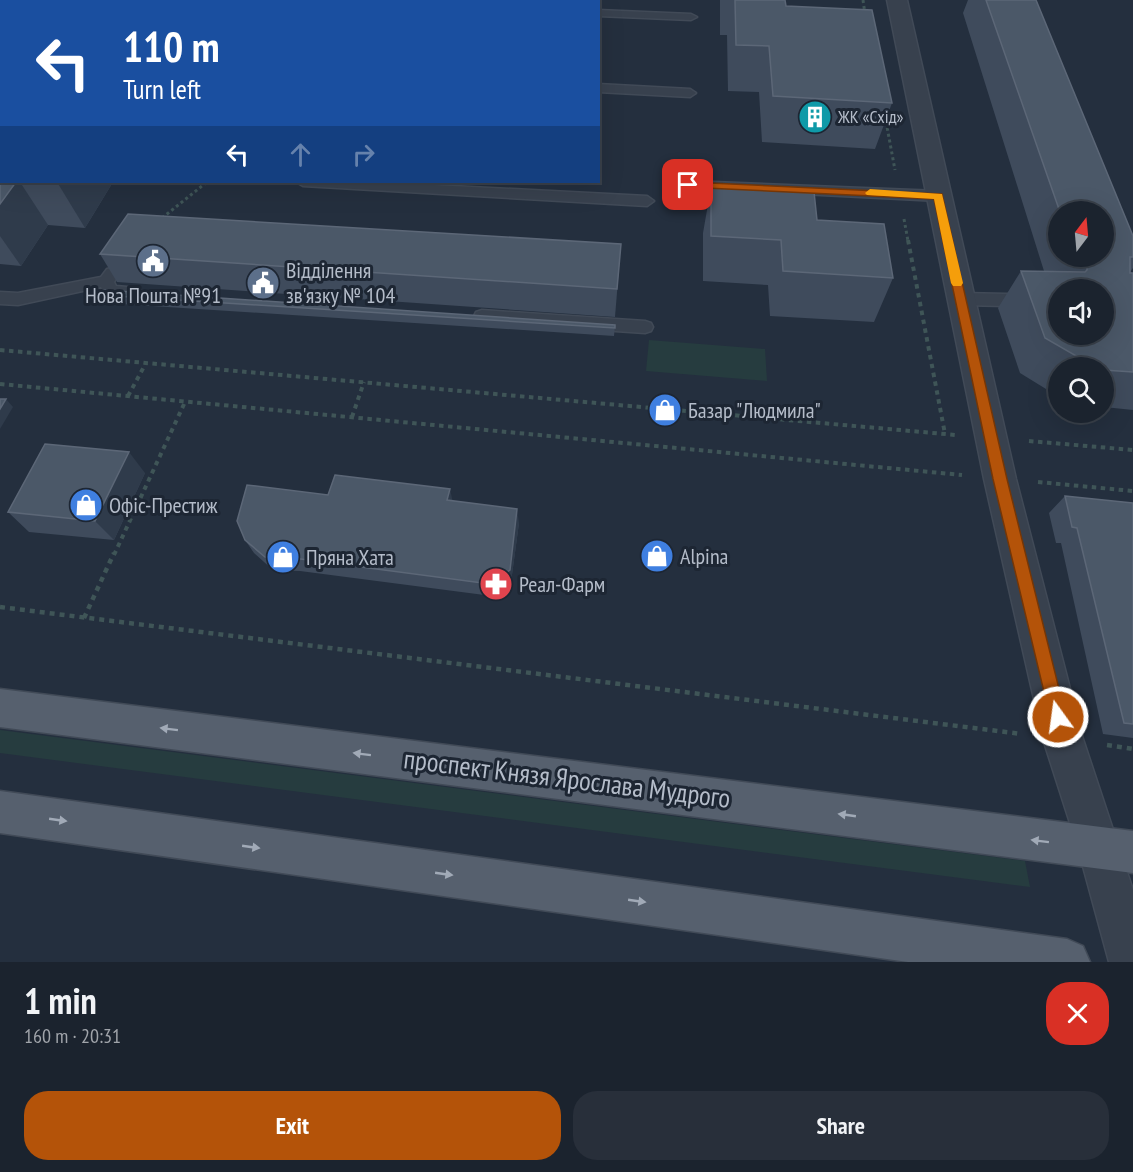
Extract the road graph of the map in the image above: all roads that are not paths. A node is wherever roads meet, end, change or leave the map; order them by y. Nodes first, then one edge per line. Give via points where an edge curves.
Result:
1 (897, 0) edge
2 (600, 13) edge
3 (691, 17) dead end
4 (600, 88) edge
5 (690, 93) dead end
6 (321, 183) edge
7 (688, 185) dead end
8 (939, 196) junction
9 (647, 201) dead end
10 (138, 237) edge
11 (106, 281) junction
12 (144, 293) edge
13 (0, 298) edge
14 (961, 298) junction
15 (1048, 301) edge
16 (470, 315) edge
17 (645, 327) dead end
18 (0, 708) edge
19 (0, 812) edge
20 (1116, 850) edge
21 (963, 954) edge
22 (1066, 962) edge
23 (1132, 962) edge

1 - 8 street
2 - 3 lane
4 - 5 lane
6 - 9 lane
7 - 8 lane
8 - 14 street
10 - 11 lane
11 - 12 lane via 110,291
11 - 13 lane via 18,299
14 - 15 lane
14 - 20 street via 1063,739
16 - 17 lane
20 -> 18 main road, проспект Князя Ярослава Мудрого
19 -> 21 main road
20 - 23 street
21 - 22 main road

